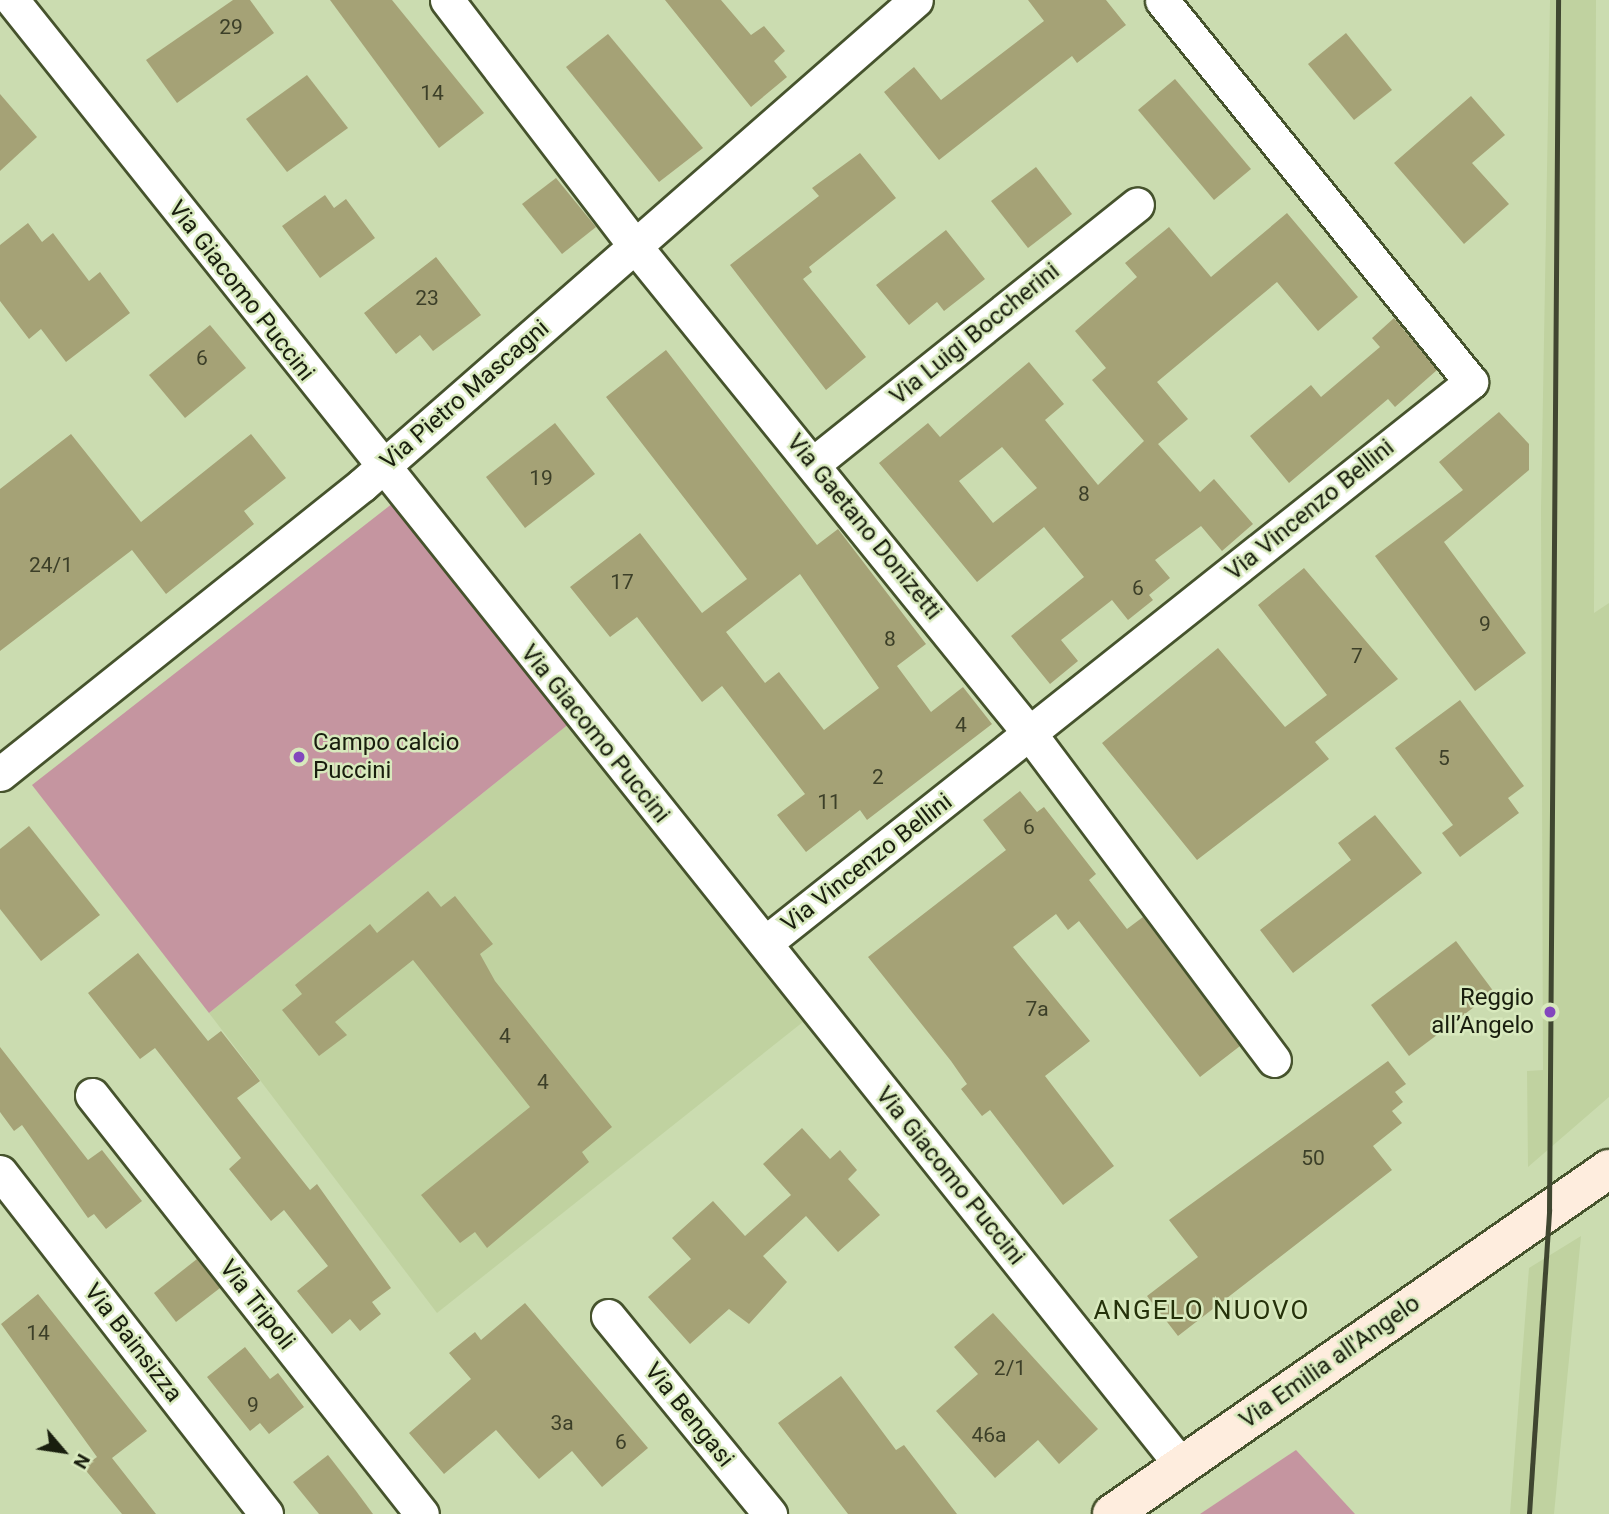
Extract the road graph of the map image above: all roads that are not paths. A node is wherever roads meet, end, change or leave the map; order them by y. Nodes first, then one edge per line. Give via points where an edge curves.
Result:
1 (12, 0) edge
2 (447, 0) edge
3 (916, 0) edge
4 (1162, 0) edge
5 (1137, 204) dead end
6 (634, 245) junction
7 (813, 464) junction
8 (381, 469) junction
9 (1030, 734) junction
10 (0, 774) edge
11 (765, 943) junction
12 (1274, 1060) dead end
13 (92, 1095) dead end
14 (1609, 1169) edge
15 (0, 1172) edge
16 (608, 1316) dead end
17 (1181, 1465) junction
18 (266, 1514) edge
19 (422, 1514) edge
20 (770, 1514) edge
21 (1112, 1514) edge

1 - 8 street, Via Giacomo Puccini
2 - 6 street, Via Gaetano Donizetti
3 - 6 street, Via Pietro Mascagni
4 - 9 street, Via Vincenzo Bellini via 1471,382
5 - 7 street, Via Luigi Boccherini
6 - 7 street, Via Gaetano Donizetti
6 - 8 street, Via Pietro Mascagni
7 - 9 street, Via Gaetano Donizetti
8 - 10 street, Via Pietro Mascagni
8 - 11 street, Via Giacomo Puccini
9 - 11 street, Via Vincenzo Bellini
9 - 12 street, Via Gaetano Donizetti
11 - 17 street, Via Giacomo Puccini
13 - 19 street, Via Tripoli
14 - 17 main road, Via Emilia all'Angelo
15 - 18 street, Via Bainsizza
16 - 20 street, Via Bengasi
17 - 21 main road, Via Emilia all'Angelo

